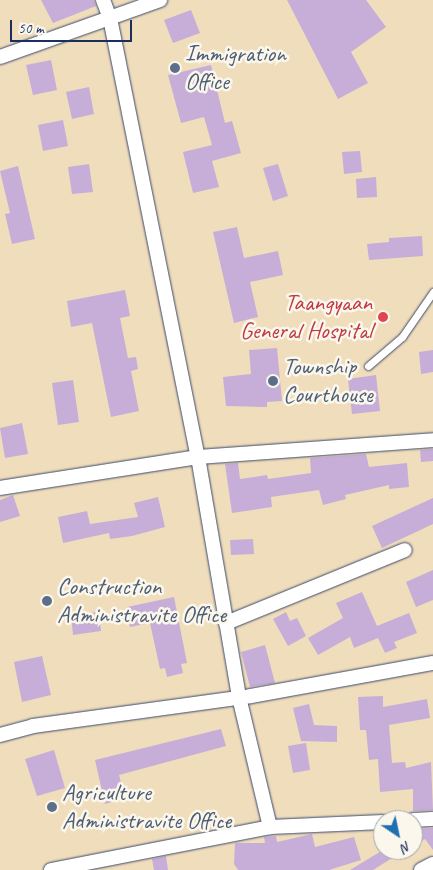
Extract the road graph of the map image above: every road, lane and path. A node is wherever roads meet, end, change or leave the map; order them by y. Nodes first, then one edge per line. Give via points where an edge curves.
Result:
1 (103, 0) edge
2 (160, 0) edge
3 (110, 18) junction
4 (0, 57) edge
5 (433, 292) edge
6 (368, 366) dead end
7 (433, 440) edge
8 (198, 457) junction
9 (0, 488) edge
10 (405, 550) dead end
11 (226, 623) junction
12 (433, 663) edge
13 (239, 697) junction
14 (0, 734) edge
15 (373, 822) edge
16 (270, 827) junction
17 (433, 864) edge
18 (51, 870) edge
19 (421, 870) edge

1 - 3 street
2 - 3 street
3 - 4 street
3 - 8 street
5 - 6 lane via 402,337
7 - 8 street
8 - 9 street
8 - 11 street
10 - 11 street
11 - 13 street
12 - 13 street
13 - 14 street via 32,726
13 - 16 street
15 - 16 street
16 - 18 street
17 - 19 street

